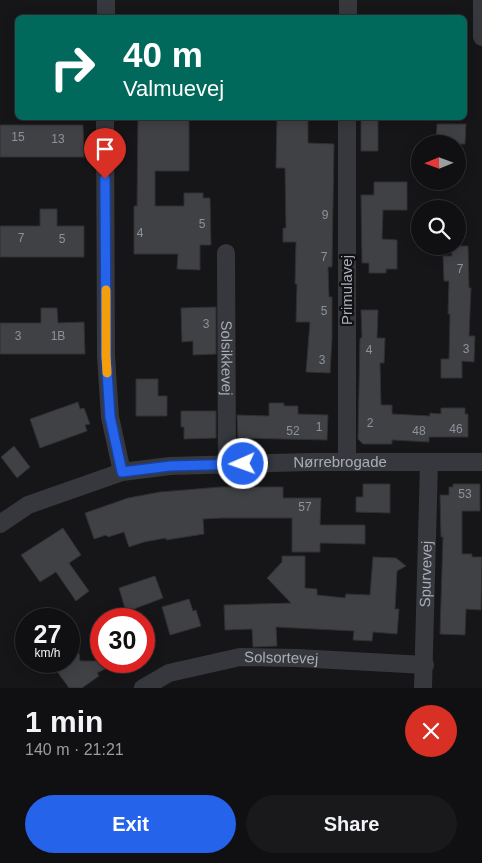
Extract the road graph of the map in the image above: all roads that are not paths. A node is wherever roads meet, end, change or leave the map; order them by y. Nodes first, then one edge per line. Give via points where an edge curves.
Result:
1 (106, 0) edge
2 (348, 0) edge
3 (482, 0) edge
4 (106, 15) edge
5 (348, 15) edge
6 (482, 37) edge
7 (105, 120) edge
8 (348, 120) edge
9 (226, 253) dead end
10 (346, 462) junction
11 (429, 462) junction
12 (482, 462) edge
13 (227, 464) junction
14 (122, 472) junction
15 (0, 524) edge
16 (425, 665) junction
17 (143, 688) edge
18 (423, 688) edge

1 - 4 street
2 - 5 street
3 - 6 street
7 - 14 street via 106,356 110,417
8 - 10 street, Primulavej
9 - 13 street, Solsikkevej
10 - 11 street, Nørrebrogade
10 - 13 street, Nørrebrogade
11 - 12 street, Nørrebrogade
11 - 16 street, Spurvevej
13 - 14 street, Nørrebrogade
14 - 15 street, Nørrebrogade via 28,506
16 - 17 street, Solsortevej via 240,658 169,673
16 - 18 street, Spurvevej

